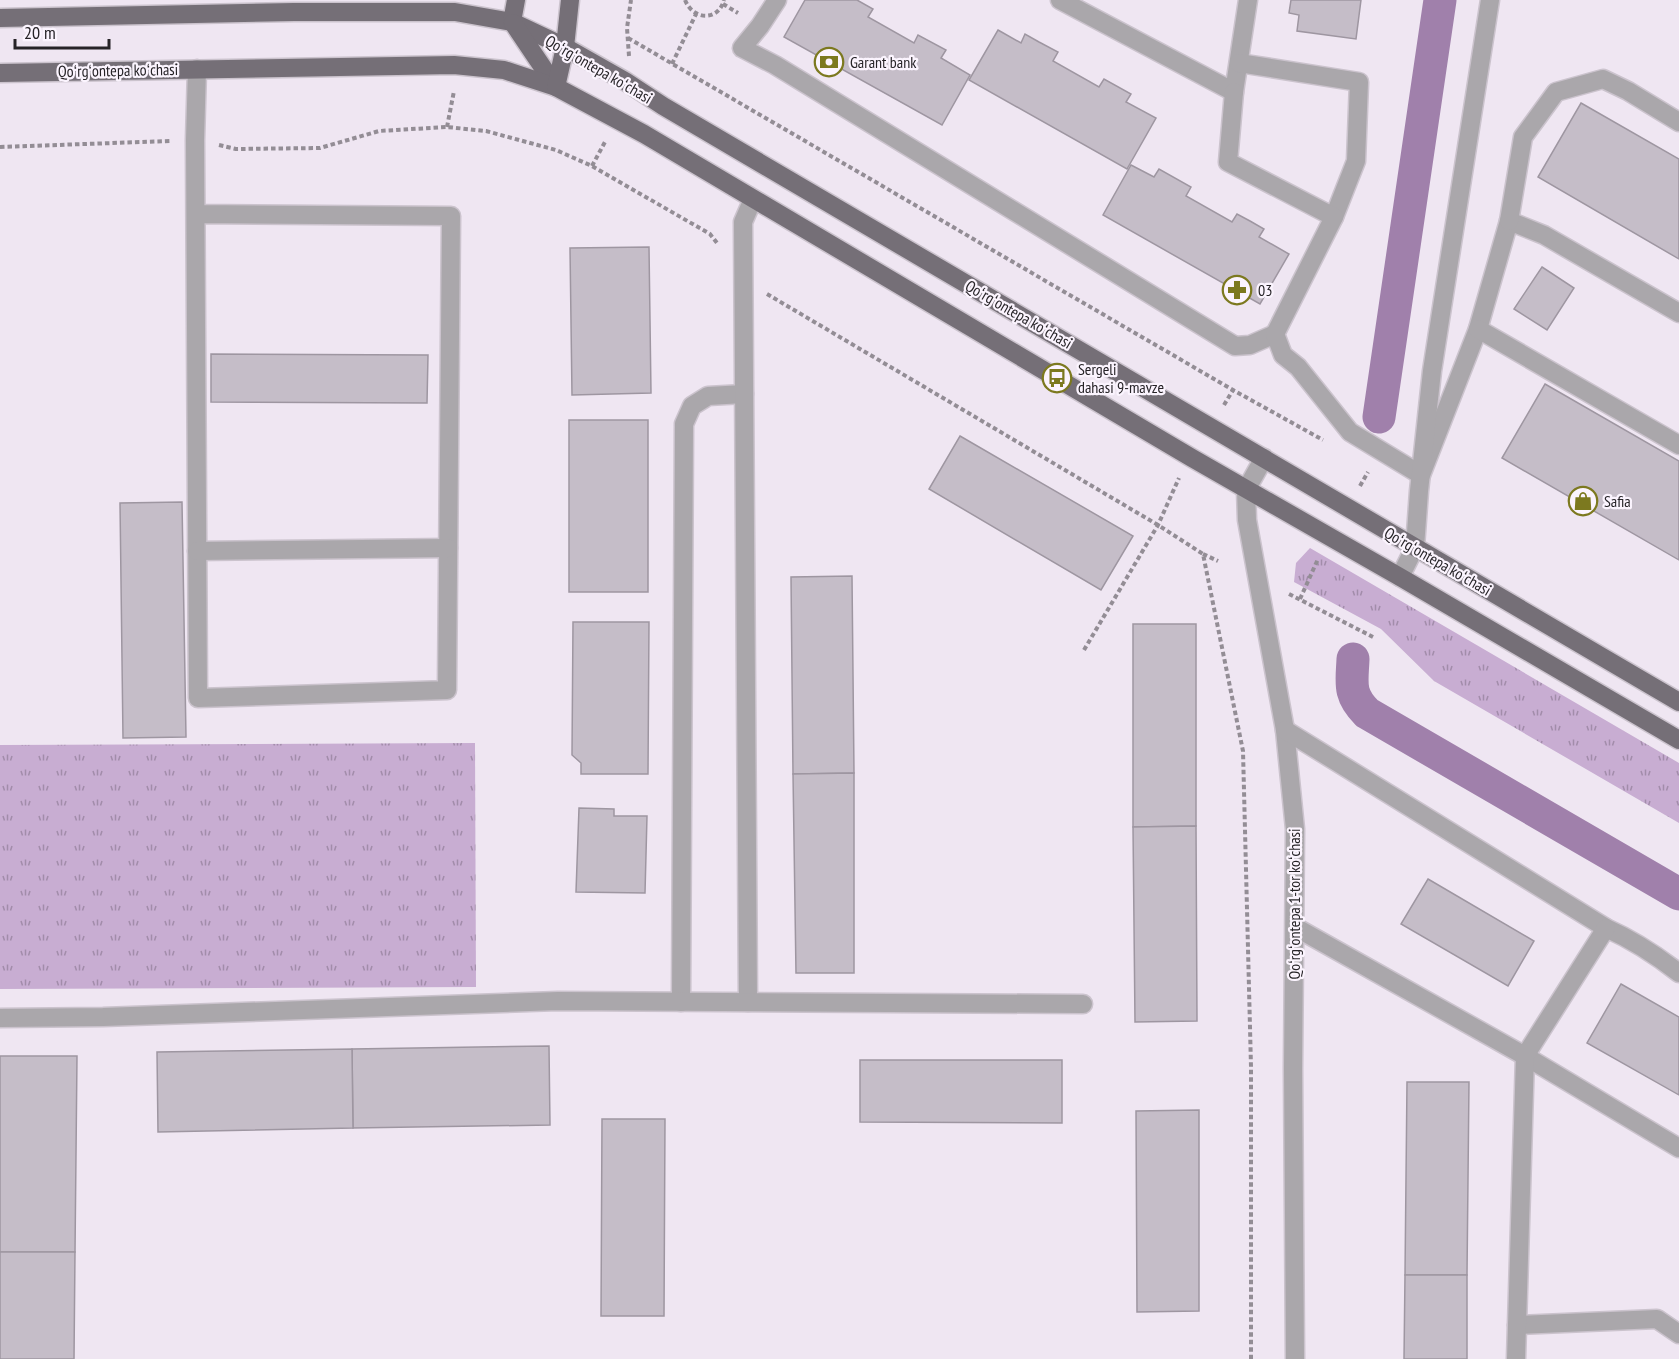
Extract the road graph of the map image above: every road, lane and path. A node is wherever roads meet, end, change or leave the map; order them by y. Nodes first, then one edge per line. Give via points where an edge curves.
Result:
1 (516, 0) edge
2 (570, 0) edge
3 (632, 0) edge
4 (685, 0) edge
5 (724, 0) edge
6 (777, 0) edge
7 (1060, 0) edge
8 (1248, 0) edge
9 (1490, 0) edge
10 (295, 6) edge
11 (696, 14) junction
12 (0, 18) edge
13 (512, 22) junction
14 (628, 38) junction
15 (565, 47) junction
16 (1239, 63) junction
17 (672, 64) junction
18 (630, 66) dead end
19 (197, 69) junction
20 (0, 73) edge
21 (556, 87) junction
22 (454, 91) dead end
23 (1234, 92) junction
24 (1679, 122) edge
25 (447, 127) junction
26 (609, 134) dead end
27 (195, 140) junction
28 (0, 147) edge
29 (592, 166) junction
30 (753, 199) junction
31 (196, 214) junction
32 (1334, 217) junction
33 (1509, 221) junction
34 (743, 280) junction
35 (1679, 313) edge
36 (1478, 329) junction
37 (1275, 334) junction
38 (744, 394) junction
39 (1220, 412) dead end
40 (1679, 445) edge
41 (1264, 458) junction
42 (1371, 466) dead end
43 (1182, 470) dead end
44 (1421, 475) junction
45 (1246, 490) junction
46 (1357, 492) dead end
47 (1158, 525) junction
48 (1415, 547) junction
49 (448, 548) junction
50 (197, 551) junction
51 (1203, 554) junction
52 (1320, 555) dead end
53 (1218, 561) dead end
54 (1400, 577) junction
55 (1289, 594) dead end
56 (1300, 599) junction
57 (1372, 637) dead end
58 (1084, 650) dead end
59 (1679, 702) edge
60 (1285, 730) junction
61 (1679, 740) edge
62 (1295, 927) junction
63 (1606, 928) junction
64 (1679, 973) edge
65 (681, 1002) junction
66 (748, 1002) junction
67 (1083, 1004) dead end
68 (0, 1017) edge
69 (1525, 1056) junction
70 (1679, 1148) edge
71 (1517, 1325) junction
72 (1679, 1334) edge
73 (1251, 1359) edge
74 (1295, 1359) edge
75 (1516, 1359) edge

1 - 13 main road
2 - 15 main road
3 - 14 path
4 - 11 path
5 - 11 path via 712,15
6 - 37 street via 742,48 1235,346 1250,345
7 - 23 street
8 - 16 street
9 - 44 street via 1432,371
10 - 12 main road, Qoʻrgʻontepa koʻchasi
10 - 13 main road, Qoʻrgʻontepa koʻchasi via 455,12
11 - 17 path
13 - 15 main road, Qoʻrgʻontepa koʻchasi
13 - 21 main road, Qoʻrgʻontepa koʻchasi
14 - 17 path
14 - 18 path
15 - 21 main road
15 - 41 main road, Qoʻrgʻontepa koʻchasi
16 - 23 street
16 - 32 street via 1359,82 1356,161
17 - 39 path via 1233,390
19 - 20 main road, Qoʻrgʻontepa koʻchasi
19 - 21 main road, Qoʻrgʻontepa koʻchasi via 454,65 504,70
19 - 27 street
21 - 30 main road, Qoʻrgʻontepa koʻchasi
22 - 25 path
23 - 32 street via 1228,162
24 - 33 street via 1603,79 1556,92 1524,137
25 - 27 path via 379,131 320,148 236,149
25 - 29 path via 519,139
26 - 29 path
27 - 28 path
27 - 31 street
29 - 34 path via 710,234
30 - 34 street via 743,222
30 - 45 main road, Qoʻrgʻontepa koʻchasi
31 - 49 street via 451,216
31 - 50 street
32 - 37 street
33 - 35 street via 1544,235
33 - 36 street
34 - 38 street
34 - 47 path
36 - 40 street
36 - 44 street
37 - 44 street via 1283,355 1298,367 1350,432
38 - 65 street via 708,396 692,406 684,424
38 - 66 street
41 - 45 street
41 - 48 main road, Qoʻrgʻontepa koʻchasi
42 - 46 path
43 - 47 path
44 - 48 street
45 - 54 main road, Qoʻrgʻontepa koʻchasi
45 - 60 street, Qoʻrgʻontepa 1-tor koʻchasi via 1247,520
47 - 51 path
47 - 58 path
48 - 54 street
48 - 59 main road, Qoʻrgʻontepa koʻchasi
49 - 50 street
49 - 50 street via 447,690 198,698
51 - 53 path
51 - 73 path via 1243,751 1251,1068
52 - 56 path
54 - 61 main road, Qoʻrgʻontepa koʻchasi
55 - 56 path
56 - 57 path
60 - 62 street, Qoʻrgʻontepa 1-tor koʻchasi via 1295,829
60 - 63 street
62 - 69 street
62 - 74 street, Qoʻrgʻontepa 1-tor koʻchasi
63 - 64 street via 1628,937
63 - 69 street
65 - 66 street
65 - 68 street via 558,1001 115,1017
66 - 67 street
69 - 70 street
69 - 71 street
71 - 72 street via 1657,1319
71 - 75 street

